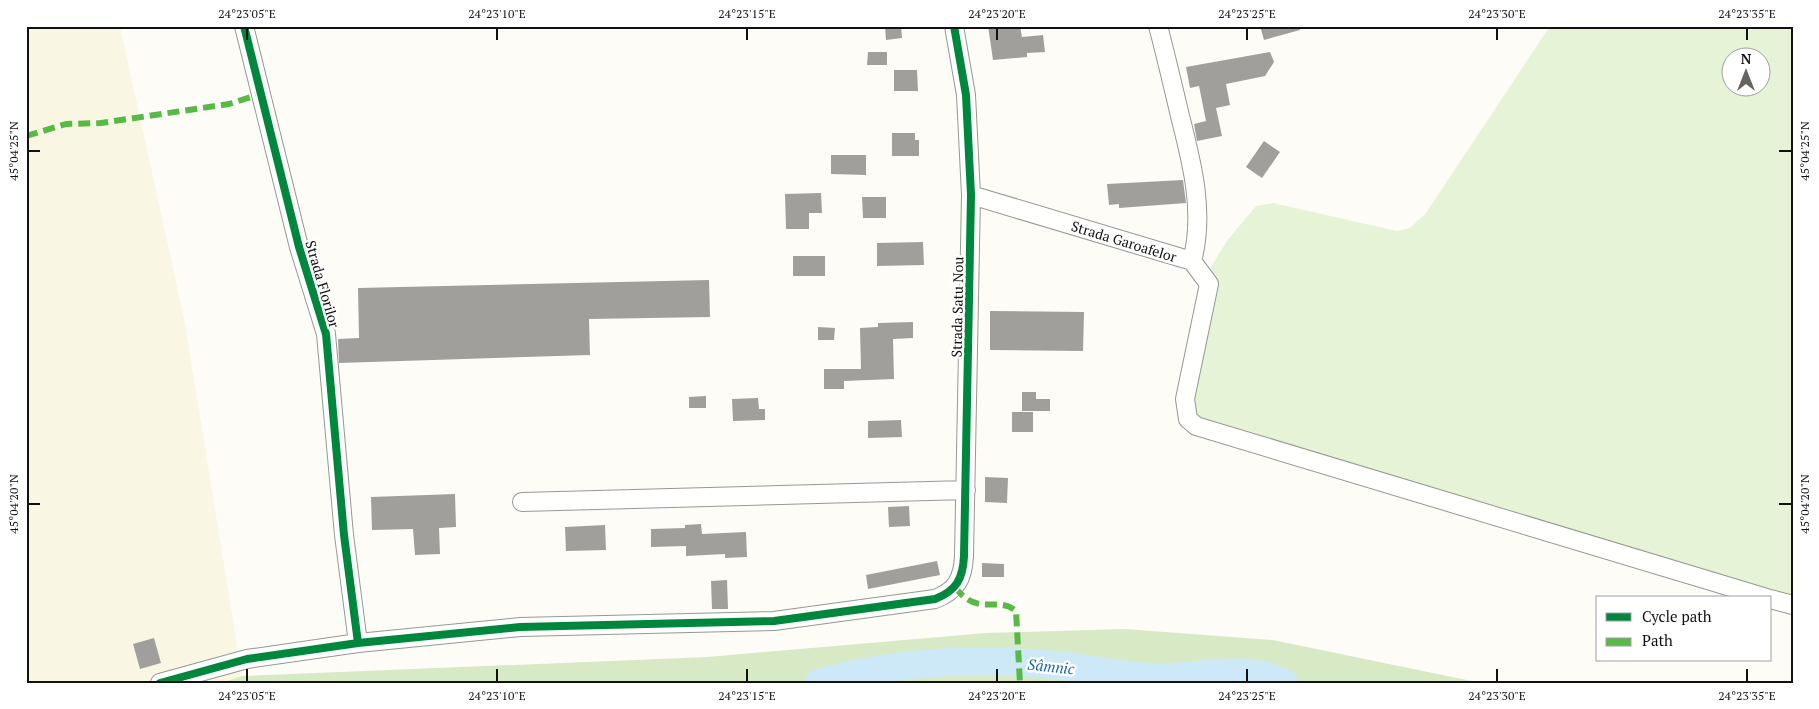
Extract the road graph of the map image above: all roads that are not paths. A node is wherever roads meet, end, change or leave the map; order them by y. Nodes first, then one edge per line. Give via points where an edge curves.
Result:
1 (244, 26) edge
2 (954, 26) edge
3 (1158, 26) edge
4 (971, 195) junction
5 (1192, 261) junction
6 (966, 490) junction
7 (522, 502) dead end
8 (1762, 596) edge
9 (1772, 599) edge
10 (1793, 605) edge
11 (358, 643) junction
12 (160, 683) edge

1 - 11 street, Strada Florilor via 299,247 326,334 344,535
2 - 4 street, Strada Satu Nou via 967,103
3 - 5 street, Strada Garoafelor via 1195,184 1198,220
4 - 5 street, Strada Garoafelor
4 - 6 street, Strada Satu Nou
5 - 8 street via 1209,284 1184,399 1188,419 1196,426
6 - 7 street
6 - 11 street, Strada Satu Nou via 963,568 955,587 935,599 774,621 520,627
9 - 10 street
11 - 12 street via 247,660

